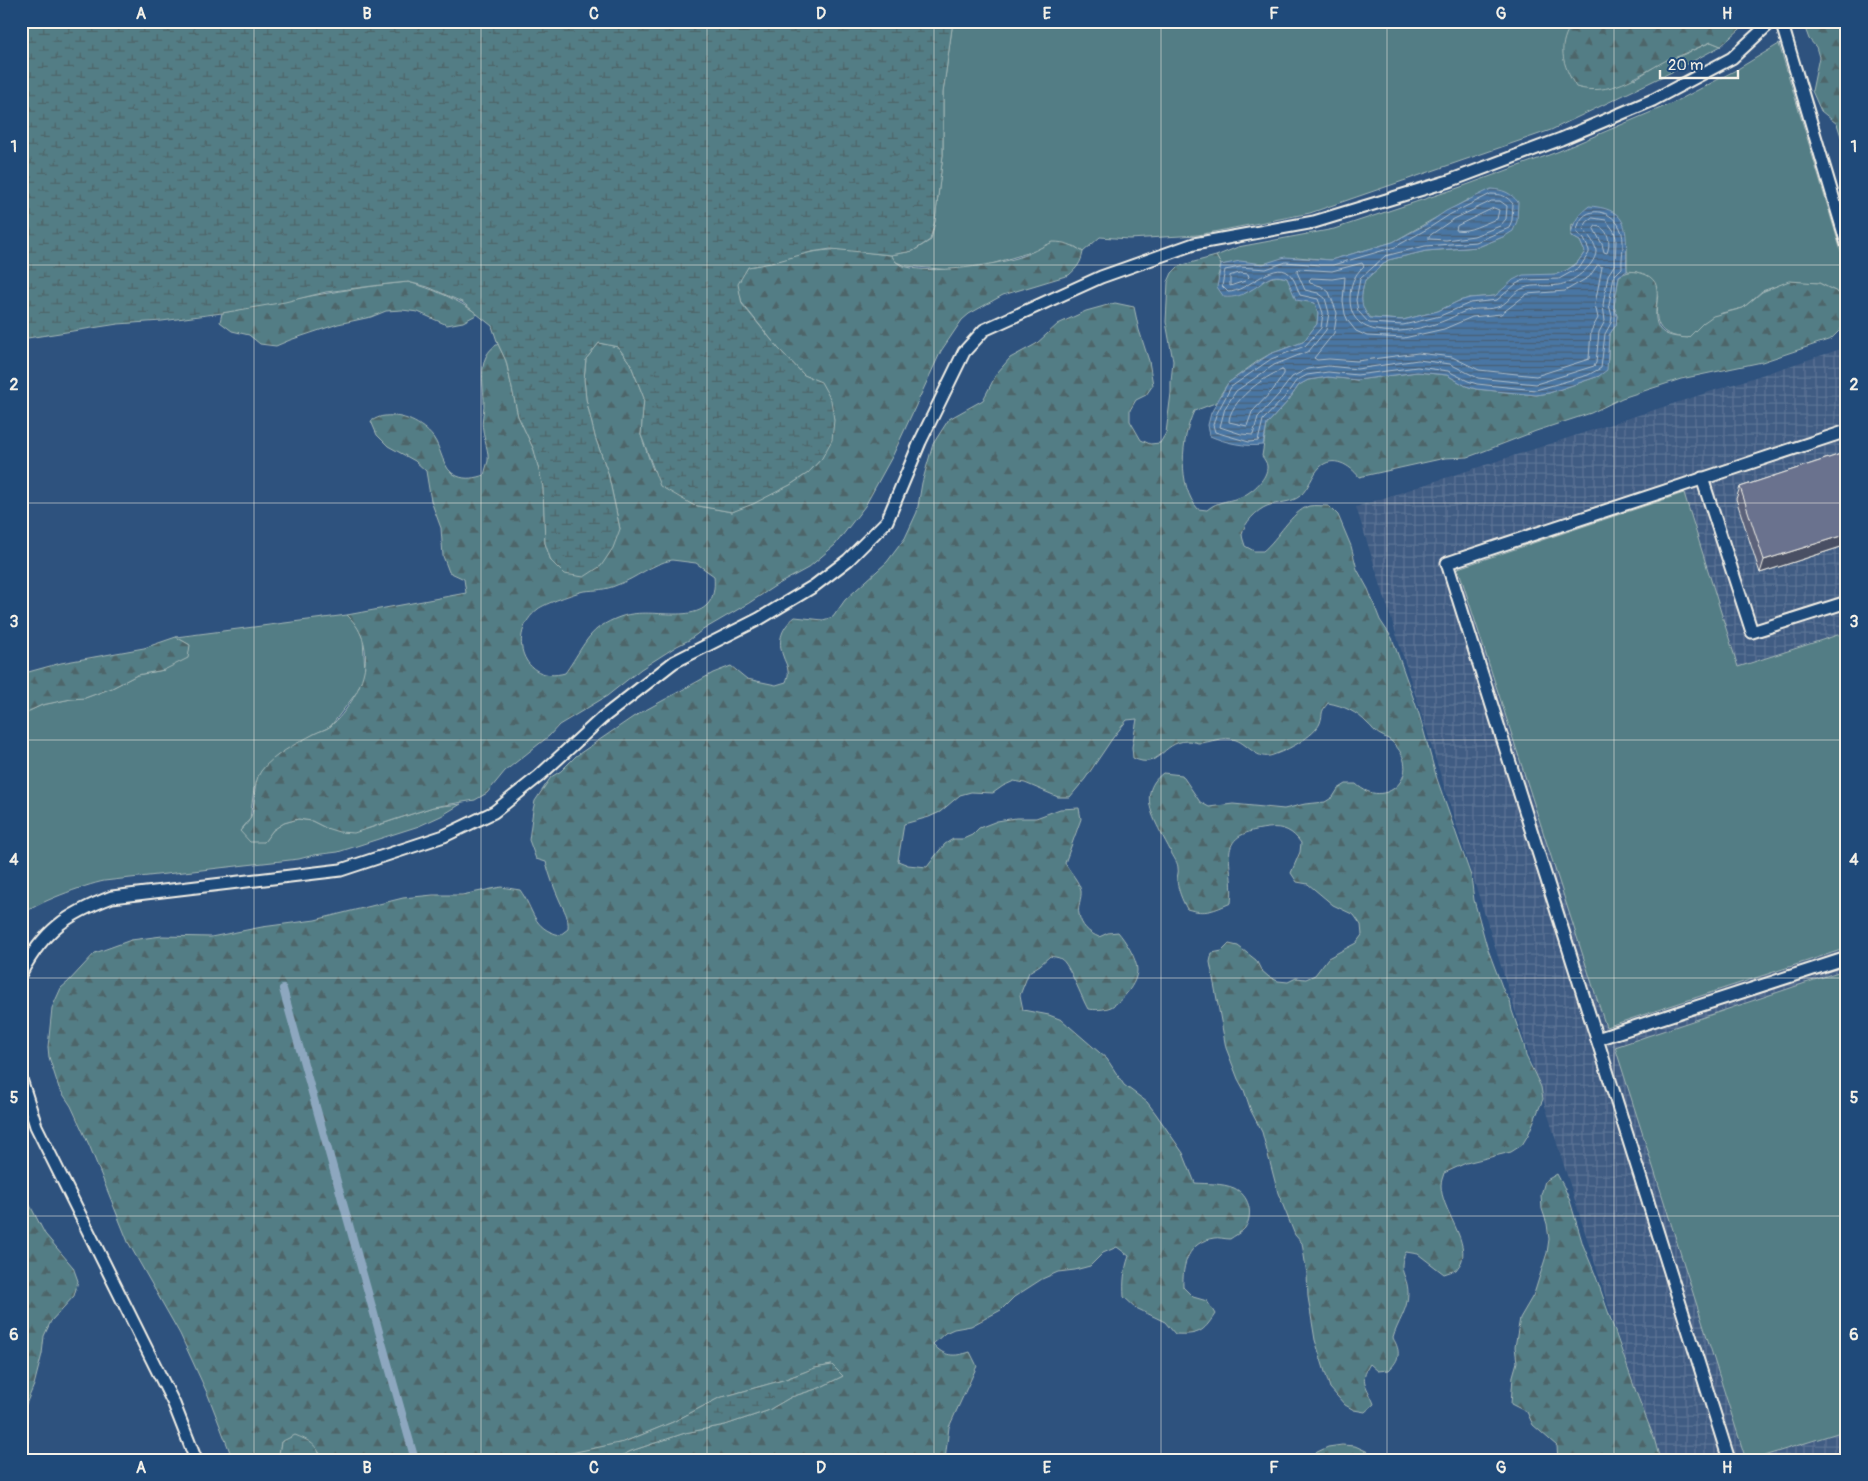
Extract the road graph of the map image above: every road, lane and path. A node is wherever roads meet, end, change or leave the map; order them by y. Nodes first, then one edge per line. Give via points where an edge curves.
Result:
1 (1772, 21) edge
2 (1781, 21) edge
3 (1847, 244) edge
4 (1847, 431) edge
5 (1702, 478) junction
6 (1847, 602) edge
7 (1847, 958) edge
8 (21, 973) edge
9 (1596, 1039) junction
10 (21, 1079) edge
11 (196, 1460) edge
12 (1729, 1460) edge

1 - 8 lane via 1732,58 1654,100 1561,139 1449,181 1314,222 1194,244 1101,277 984,330 964,352 886,521 848,560 814,586 760,619 674,662 602,718 494,812 444,836 341,870 112,898 93,904 59,923 32,954
2 - 3 lane
4 - 5 lane
5 - 6 lane via 1752,632
5 - 9 lane via 1447,563
7 - 9 lane
9 - 12 lane
10 - 11 lane via 36,1126 174,1404

